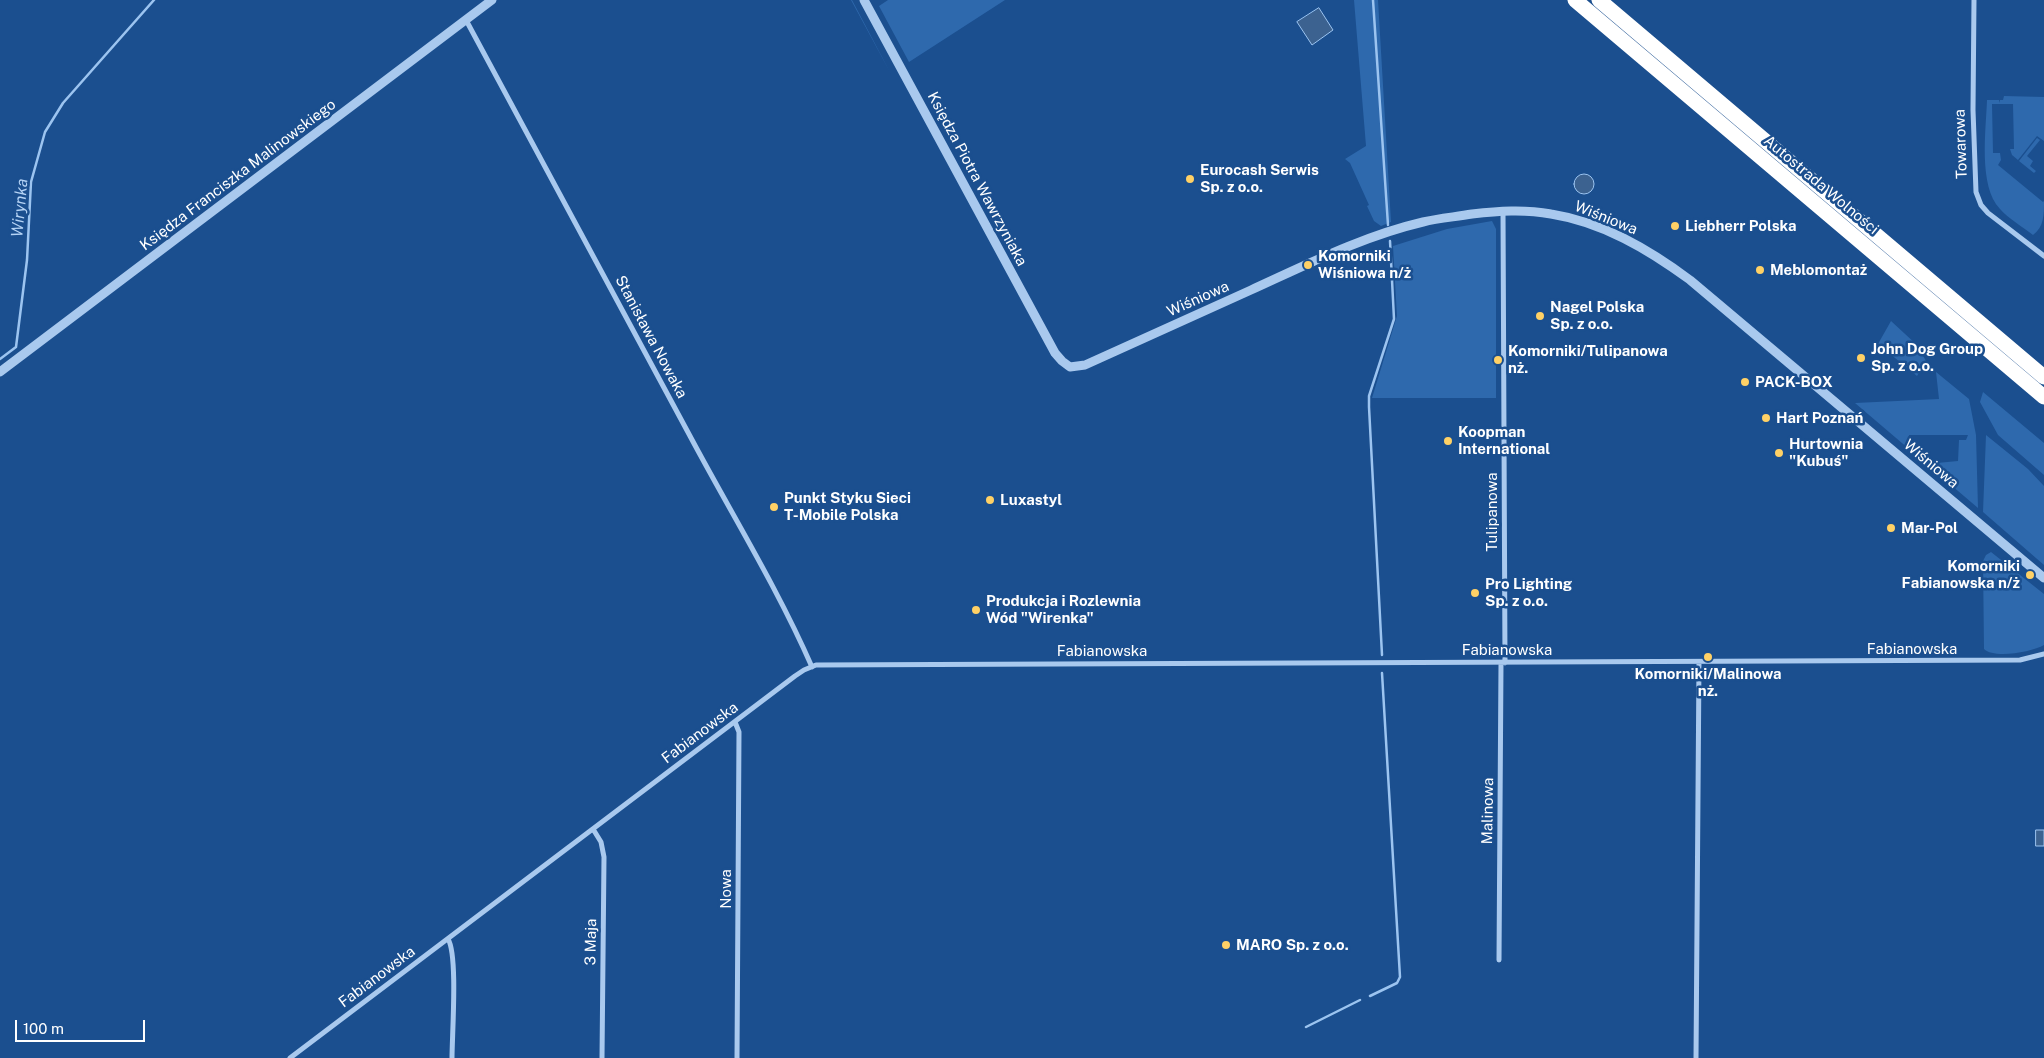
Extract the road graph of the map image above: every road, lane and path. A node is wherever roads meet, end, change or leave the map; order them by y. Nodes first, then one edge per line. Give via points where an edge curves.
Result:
1 (492, 0) edge
2 (864, 0) edge
3 (1575, 0) edge
4 (1599, 0) edge
5 (1974, 0) edge
6 (466, 20) junction
7 (1503, 211) junction
8 (2044, 256) edge
9 (1070, 367) joint
10 (0, 372) edge
11 (2044, 376) edge
12 (2044, 397) edge
13 (2044, 578) edge
14 (2044, 654) edge
15 (1699, 662) junction
16 (1503, 663) junction
17 (812, 667) junction
18 (735, 722) junction
19 (593, 829) junction
20 (448, 939) junction
21 (1499, 960) dead end
22 (290, 1058) edge
23 (452, 1058) edge
24 (602, 1058) edge
25 (738, 1058) edge
26 (1696, 1058) edge

1 - 6 street, Księdza Franciszka Malinowskiego
2 - 9 street, Księdza Piotra Wawrzyniaka via 1055,353
3 - 12 highway, Autostrada Wolności
4 - 11 highway, Autostrada Wolności
5 - 8 street, Towarowa via 1976,192 1988,213
6 - 10 street, Księdza Franciszka Malinowskiego
6 - 17 street, Stanisława Nowaka via 769,577
7 - 9 street, Wiśniowa via 1425,222 1382,234 1085,365
7 - 13 street, Wiśniowa via 1545,213 1585,222 1629,241 1667,263 1721,304
7 - 16 street, Tulipanowa
14 - 15 street, Fabianowska via 2020,660
15 - 16 street, Fabianowska
15 - 26 street
16 - 17 street, Fabianowska via 825,664
16 - 21 street, Malinowa
17 - 18 street, Fabianowska via 800,672
18 - 19 street, Fabianowska
18 - 25 street, Nowa via 739,732
19 - 20 street, Fabianowska
19 - 24 street, 3 Maja via 601,842 604,857
20 - 22 street, Fabianowska
20 - 23 street via 454,963

